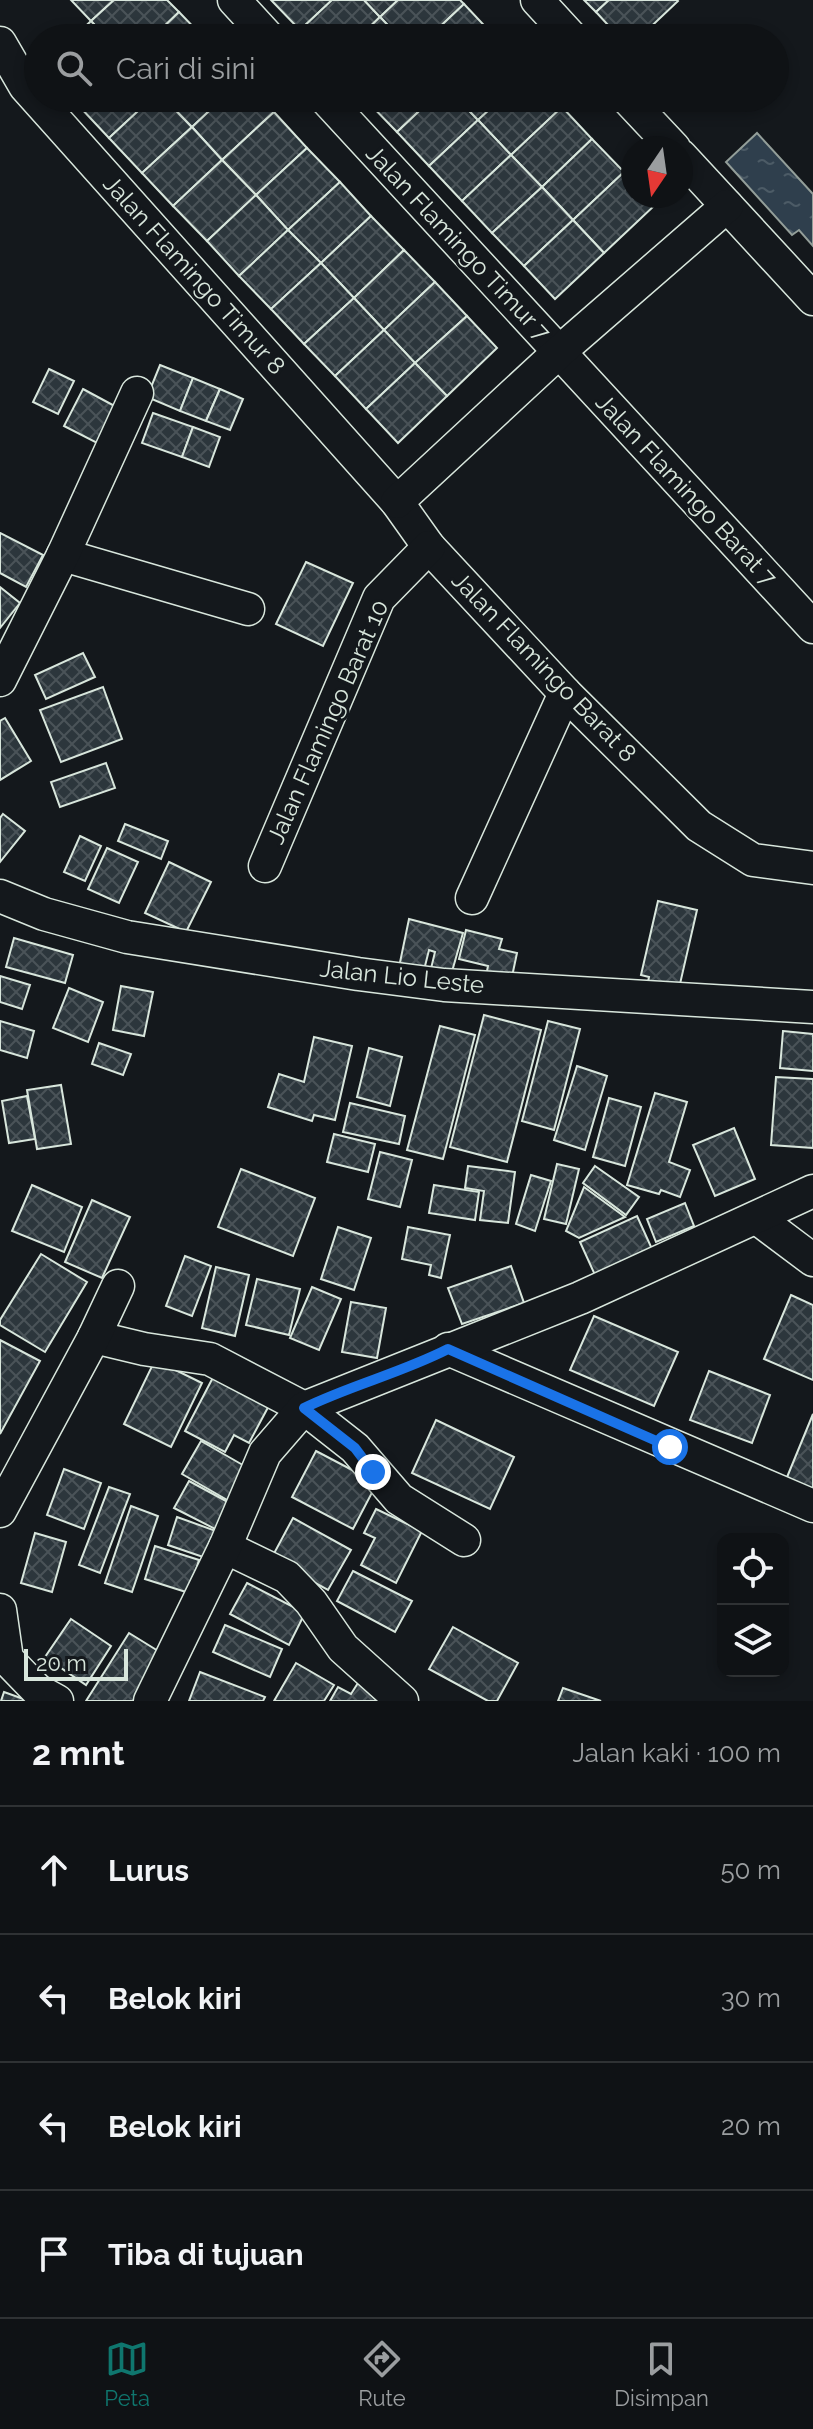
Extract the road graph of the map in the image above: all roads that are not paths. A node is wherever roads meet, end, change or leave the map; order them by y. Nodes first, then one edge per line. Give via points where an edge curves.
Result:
1 (234, 0) edge
2 (537, 0) edge
3 (256, 24) edge
4 (559, 24) edge
5 (0, 43) edge
6 (24, 84) edge
7 (48, 112) edge
8 (338, 112) edge
9 (640, 112) edge
10 (663, 136) edge
11 (693, 169) edge
12 (727, 206) junction
13 (813, 299) edge
14 (559, 352) junction
15 (137, 393) dead end
16 (397, 502) junction
17 (429, 547) junction
18 (63, 555) junction
19 (248, 609) dead end
20 (813, 627) edge
21 (0, 680) edge
22 (565, 693) junction
23 (265, 866) dead end
24 (813, 868) edge
25 (0, 896) edge
26 (472, 898) dead end
27 (813, 1007) edge
28 (813, 1191) edge
29 (757, 1218) junction
30 (813, 1260) edge
31 (118, 1286) dead end
32 (94, 1337) junction
33 (448, 1349) junction
34 (304, 1408) junction
35 (813, 1506) edge
36 (0, 1511) edge
37 (464, 1540) dead end
38 (225, 1547) junction
39 (0, 1610) edge
40 (57, 1701) edge
41 (150, 1701) edge
42 (402, 1701) edge

1 - 3 street
2 - 4 street
5 - 6 street, Jalan Flamingo Timur 8
7 - 16 street, Jalan Flamingo Timur 8
8 - 14 street, Jalan Flamingo Timur 7
9 - 10 street
11 - 12 street
12 - 13 street
12 - 14 street
14 - 16 street
14 - 20 street, Jalan Flamingo Barat 7
15 - 18 street
16 - 17 street, Jalan Flamingo Barat 8
17 - 22 street, Jalan Flamingo Barat 8
17 - 23 street, Jalan Flamingo Barat 10 via 379,598
18 - 19 street
18 - 21 street
22 - 24 street, Jalan Flamingo Barat 8 via 699,826 753,860
22 - 26 street
25 - 27 street, Jalan Lio Leste via 127,937 358,974 444,985
28 - 29 street
29 - 30 street
29 - 33 street via 580,1298
31 - 32 street
32 - 34 street via 210,1359
32 - 36 street
33 - 34 street
33 - 35 street
34 - 37 street via 355,1448 399,1499
34 - 38 street via 265,1453
38 - 41 street
38 - 42 street via 287,1577 343,1648
39 - 40 street via 7,1659 37,1690

